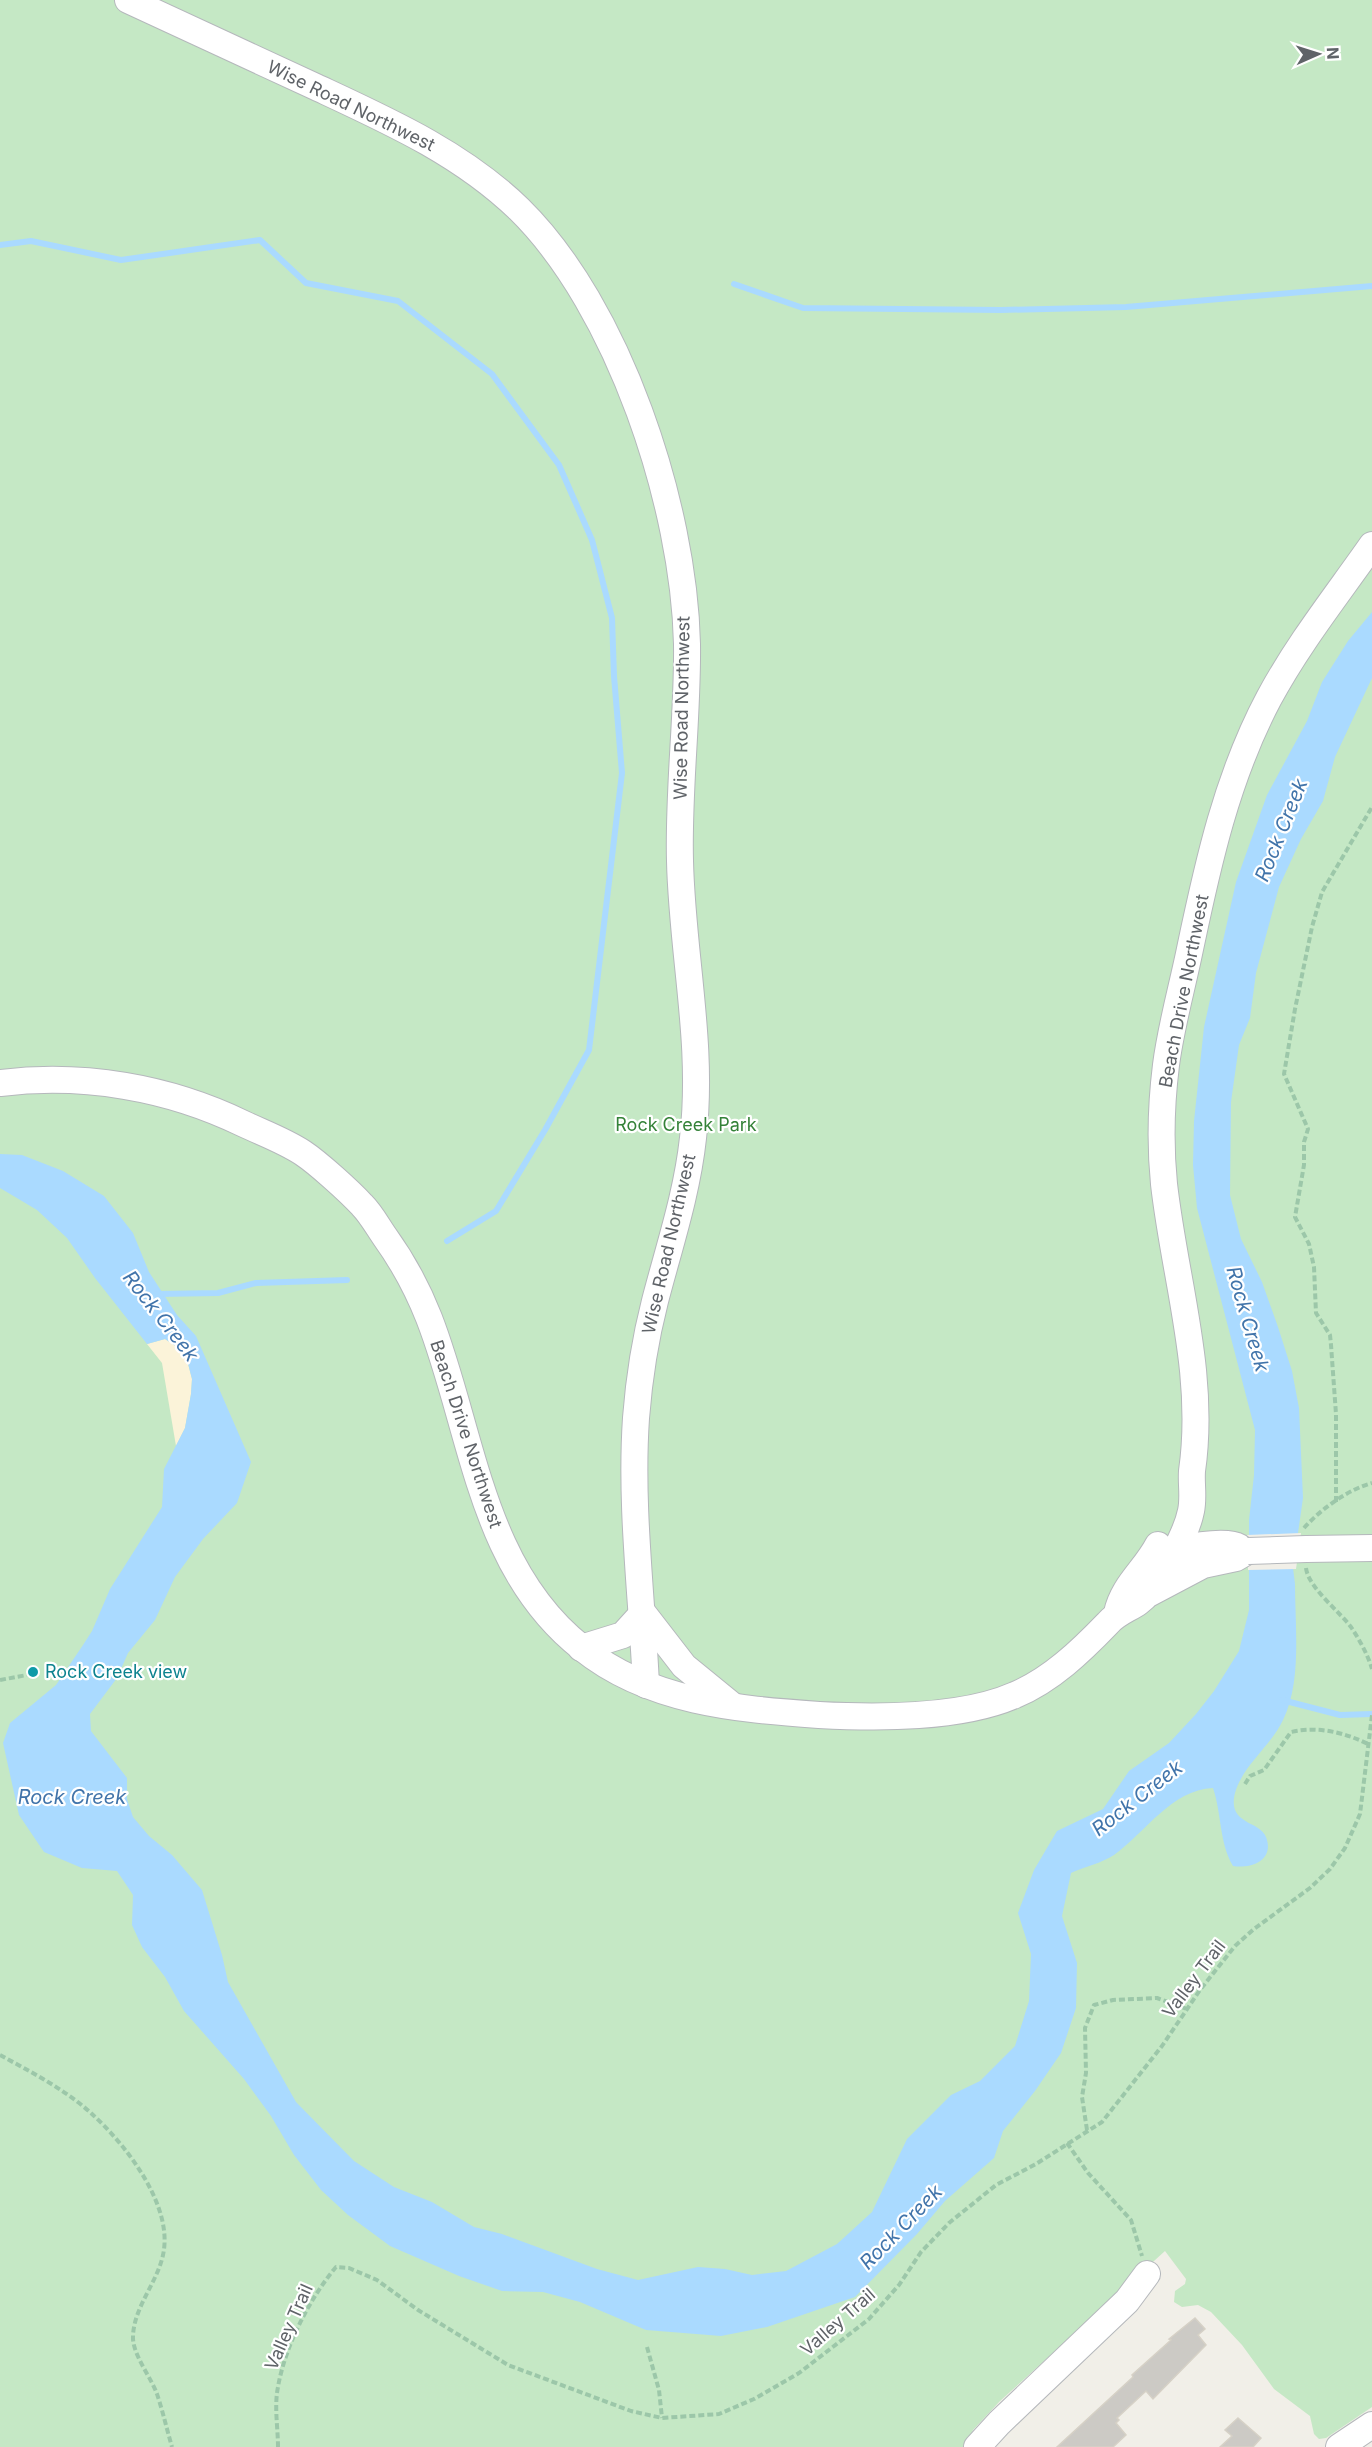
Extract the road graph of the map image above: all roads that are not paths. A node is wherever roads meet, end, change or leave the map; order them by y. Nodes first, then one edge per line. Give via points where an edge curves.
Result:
1 (128, 0) edge
2 (1372, 545) edge
3 (0, 1083) edge
4 (1191, 1477) junction
5 (1193, 1502) junction
6 (1168, 1525) junction
7 (1238, 1548) junction
8 (1372, 1548) edge
9 (1174, 1550) junction
10 (1150, 1561) junction
11 (1203, 1565) junction
12 (1147, 1595) junction
13 (643, 1613) junction
14 (1117, 1613) junction
15 (581, 1648) junction
16 (646, 1686) junction
17 (735, 1707) junction
18 (1147, 2274) road end
19 (1372, 2425) edge
20 (977, 2447) edge
21 (1339, 2447) edge

1 - 13 street, Wise Road Northwest via 400,126 449,154 499,191 548,240 583,290 621,366 652,451 674,537 685,609 687,667 680,864 698,1076 686,1184 648,1328 638,1400 635,1486
2 - 4 street, Beach Drive Northwest via 1272,692 1238,765 1200,904 1166,1064 1160,1134 1164,1185 1194,1377 1197,1430
3 - 15 street, Beach Drive Northwest via 98,1080 150,1090 218,1111 303,1152 364,1207 402,1262 429,1318 499,1538 523,1585 552,1621
4 - 5 street, Beach Drive Northwest
4 - 6 street, Beach Drive Northwest
5 - 7 street via 1205,1524
5 - 9 street, Beach Drive Northwest
6 - 9 street
6 - 10 street, Beach Drive Northwest
7 - 8 street, bridge
7 - 9 street
7 - 11 street via 1236,1558
9 - 10 street
9 - 11 street via 1182,1558
9 - 12 street, Beach Drive Northwest
10 - 14 street, Beach Drive Northwest via 1121,1596
11 - 12 street
12 - 14 street, Beach Drive Northwest via 1132,1608
13 - 15 street via 623,1635
13 - 16 street, Wise Road Northwest
13 - 17 street via 684,1666
14 - 17 street, Beach Drive Northwest via 1080,1652 1053,1673 1016,1695 970,1709 834,1716
15 - 16 street, Beach Drive Northwest via 621,1675
16 - 17 street, Beach Drive Northwest
18 - 20 street via 1127,2301
19 - 21 street

